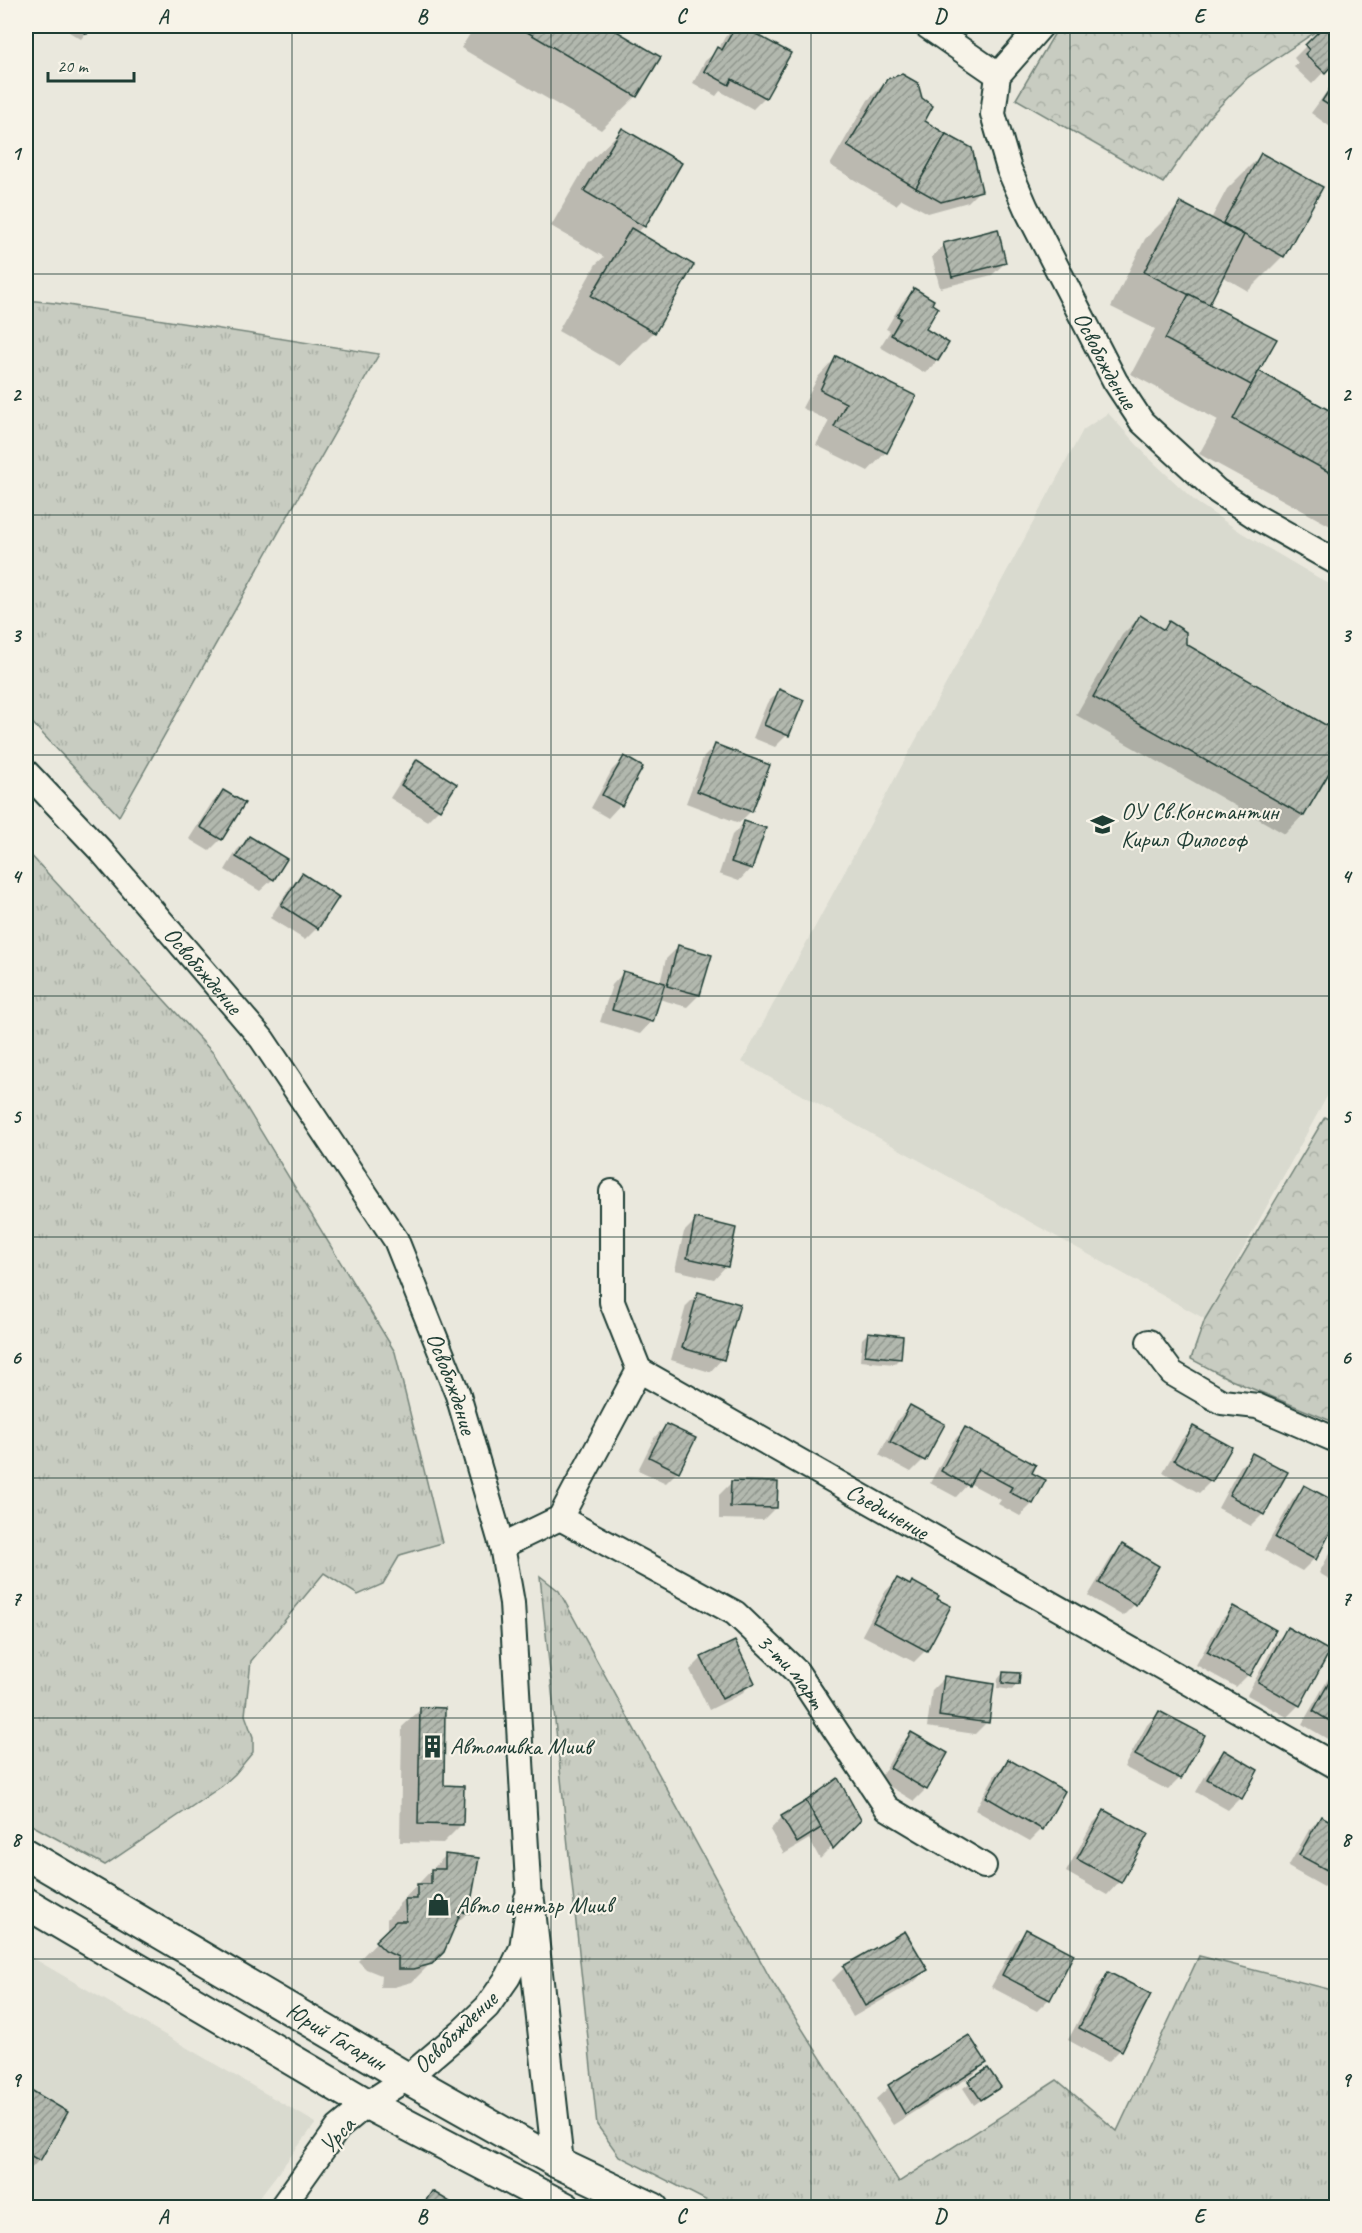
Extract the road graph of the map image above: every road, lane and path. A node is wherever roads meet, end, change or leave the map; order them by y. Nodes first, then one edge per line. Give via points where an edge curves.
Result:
1 (927, 26) edge
2 (1041, 26) edge
3 (998, 75) junction
4 (1336, 562) edge
5 (26, 772) edge
6 (612, 1192) dead end
7 (1149, 1342) dead end
8 (639, 1370) junction
9 (1336, 1440) edge
10 (560, 1518) junction
11 (502, 1546) junction
12 (1336, 1766) edge
13 (26, 1854) edge
14 (984, 1866) dead end
15 (529, 1901) junction
16 (26, 1903) edge
17 (407, 2078) junction
18 (367, 2104) junction
19 (558, 2163) junction
20 (281, 2208) edge
21 (566, 2208) edge
22 (653, 2208) edge

1 - 3 street
2 - 3 street
3 - 4 street, Освобождение via 993,114 1009,169 1114,381 1142,422 1217,491
5 - 11 street, Освобождение via 102,852 262,1039 396,1240 458,1395
6 - 8 street via 612,1302
7 - 9 street via 1172,1374 1222,1402 1257,1406
8 - 10 street
8 - 12 street, Съединение
10 - 11 street
10 - 14 street, 3-ти март via 735,1613 797,1672 887,1808
11 - 15 street, Освобождение via 512,1603
13 - 17 street, Юрий Гагарин
15 - 17 street, Освобождение via 522,1948 508,1977 487,2007
15 - 19 street
16 - 18 street, Юрий Гагарин
17 - 18 street, Урса
17 - 19 street, Юрий Гагарин
18 - 20 street, Урса via 338,2128
18 - 21 street, Юрий Гагарин
19 - 22 street, Юрий Гагарин

